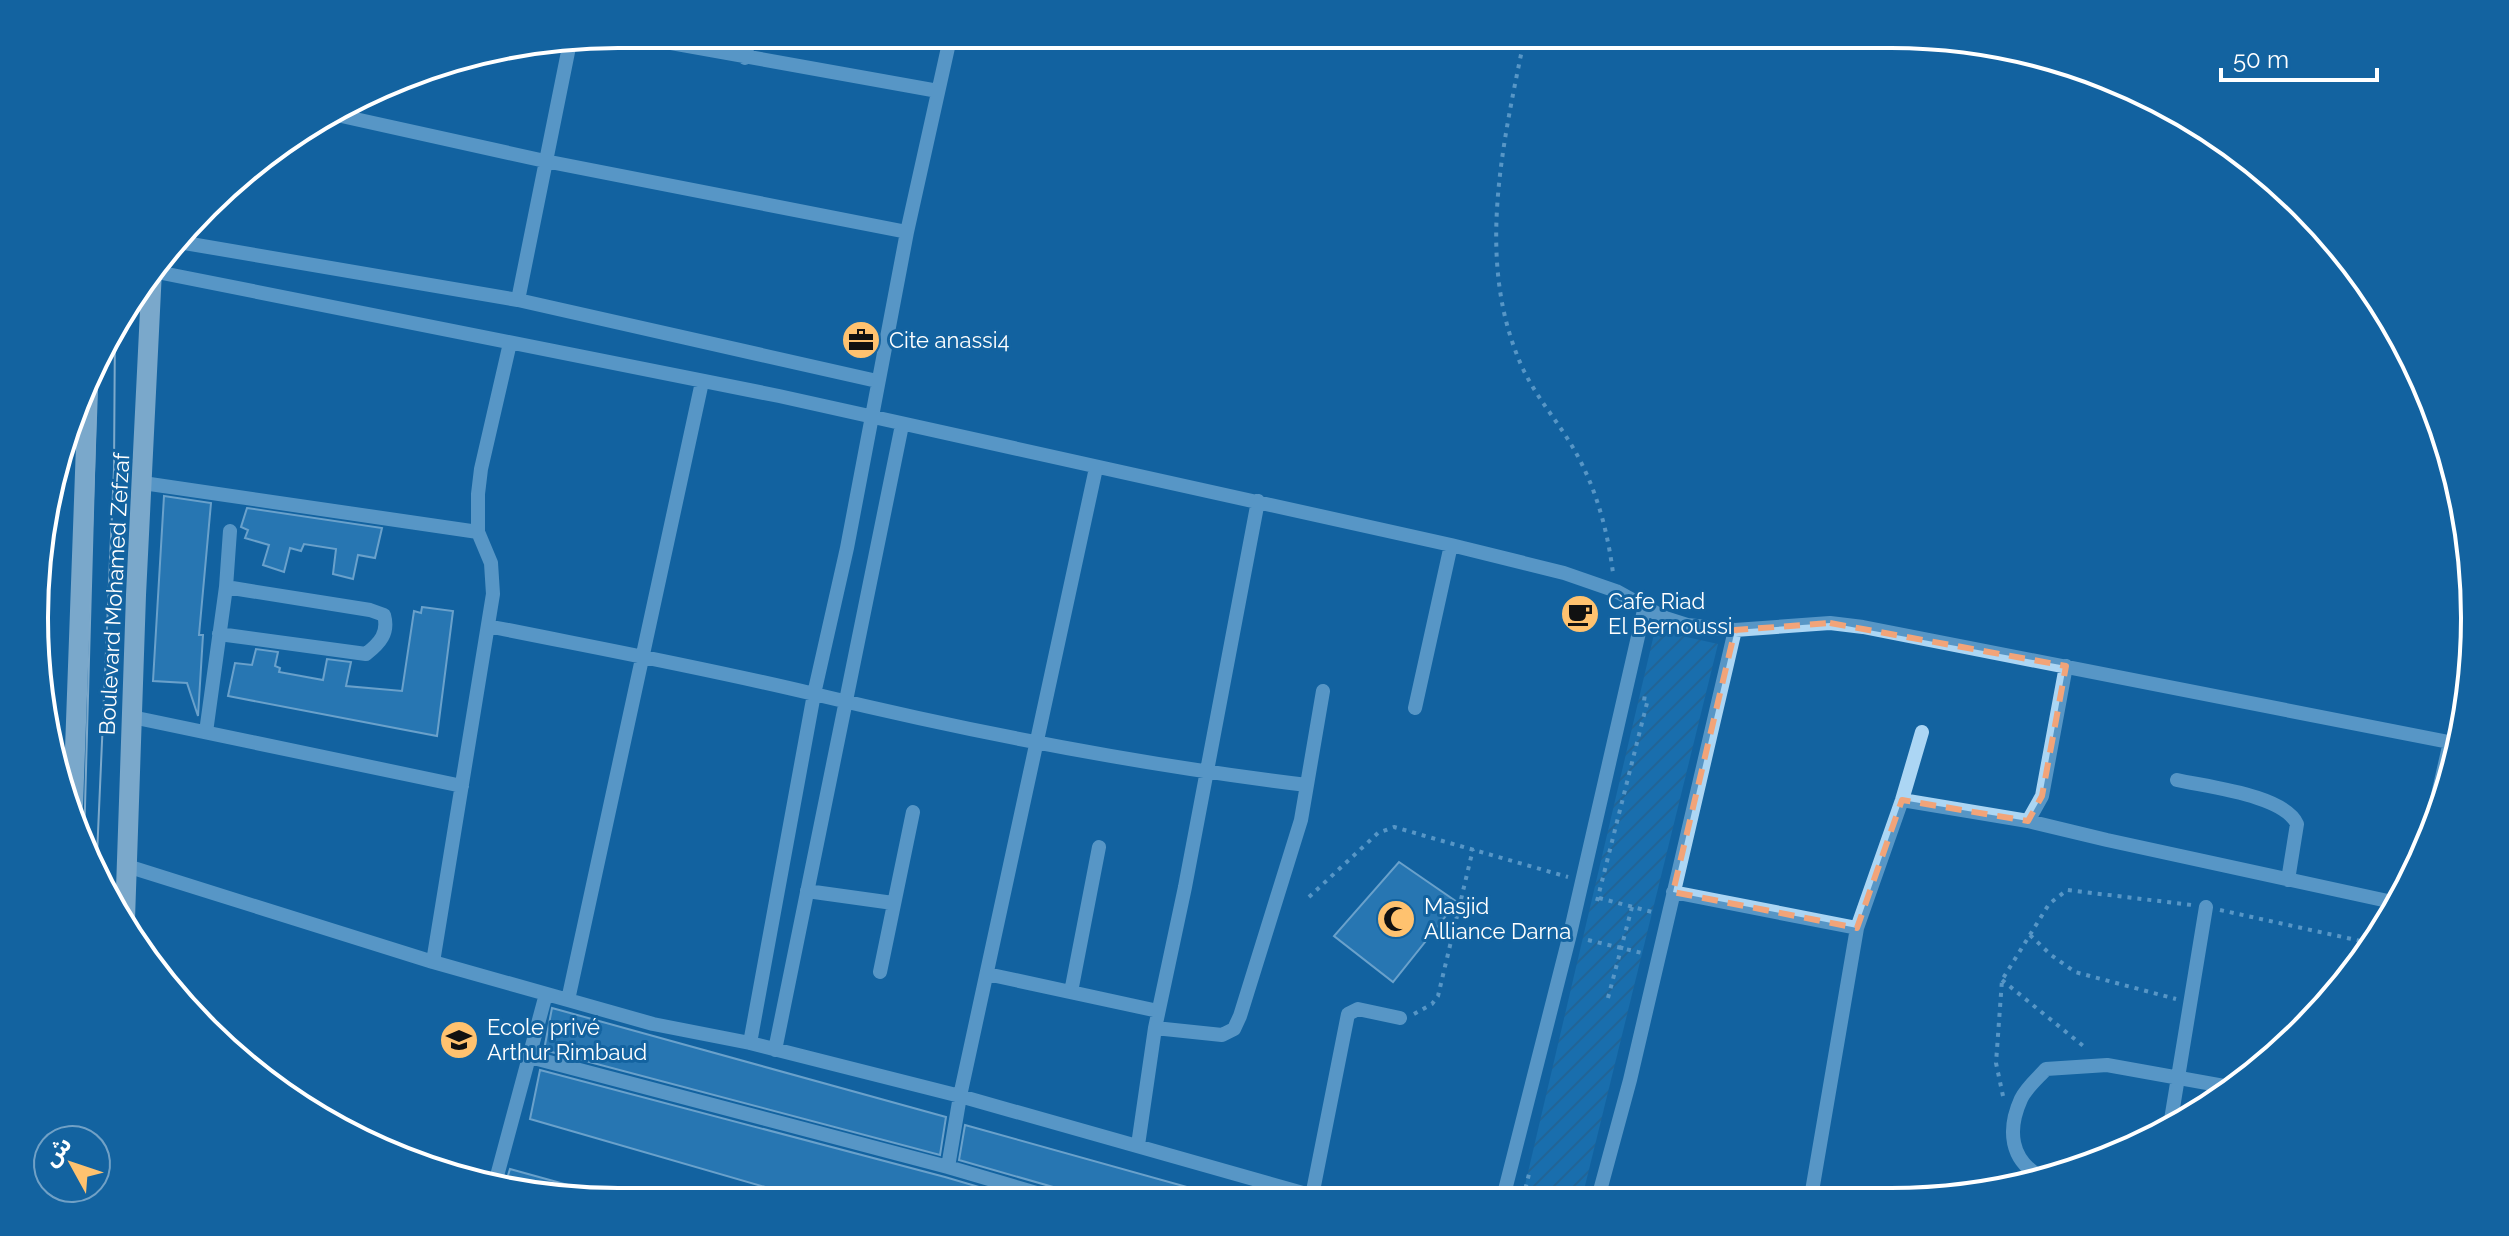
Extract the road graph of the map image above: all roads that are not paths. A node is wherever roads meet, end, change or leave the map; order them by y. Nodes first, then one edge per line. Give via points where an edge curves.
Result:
1 (693, 48) edge
2 (747, 48) edge
3 (948, 48) edge
4 (568, 50) edge
5 (745, 58) junction
6 (938, 91) junction
7 (346, 117) edge
8 (545, 161) junction
9 (907, 232) junction
10 (188, 244) edge
11 (164, 273) edge
12 (151, 291) edge
13 (518, 300) junction
14 (510, 343) junction
15 (877, 381) junction
16 (702, 382) junction
17 (870, 417) junction
18 (902, 425) junction
19 (79, 434) edge
20 (1096, 468) junction
21 (143, 483) junction
22 (1258, 501) junction
23 (230, 531) dead end
24 (478, 532) junction
25 (1451, 545) junction
26 (226, 587) junction
27 (1645, 606) junction
28 (488, 626) junction
29 (1735, 630) junction
30 (219, 634) junction
31 (642, 657) junction
32 (2066, 666) junction
33 (1323, 691) dead end
34 (814, 694) junction
35 (846, 702) junction
36 (1415, 708) dead end
37 (132, 717) junction
38 (206, 732) junction
39 (1922, 732) dead end
40 (1037, 741) junction
41 (2447, 741) edge
42 (66, 756) edge
43 (1206, 773) junction
44 (2177, 780) dead end
45 (1307, 785) junction
46 (462, 786) junction
47 (1902, 800) junction
48 (913, 812) dead end
49 (2028, 821) junction
50 (1099, 847) dead end
51 (127, 866) junction
52 (2288, 880) junction
53 (807, 891) junction
54 (1673, 892) junction
55 (2386, 901) edge
56 (893, 903) junction
57 (126, 905) edge
58 (2206, 907) road end
59 (1857, 928) junction
60 (433, 962) junction
61 (880, 972) dead end
62 (987, 974) junction
63 (1071, 992) junction
64 (546, 994) junction
65 (568, 1000) junction
66 (1158, 1011) junction
67 (1400, 1018) road end
68 (1155, 1028) junction
69 (750, 1043) junction
70 (775, 1050) junction
71 (530, 1057) junction
72 (2177, 1076) junction
73 (2218, 1085) edge
74 (960, 1096) junction
75 (2172, 1114) edge
76 (1138, 1145) junction
77 (948, 1167) junction
78 (2033, 1170) edge
79 (497, 1175) edge
80 (1020, 1188) edge
81 (1287, 1188) edge
82 (1319, 1188) edge
83 (1505, 1188) edge
84 (1601, 1188) edge
85 (1813, 1188) edge

1 - 5 street
2 - 5 street
3 - 6 street
4 - 8 street
5 - 6 street
6 - 9 street
7 - 8 street
8 - 9 street
8 - 13 street
9 - 15 street
10 - 13 street
11 - 14 street
12 - 21 main road, Boulevard Mohamed Zefzaf
13 - 15 street
14 - 16 street
14 - 24 street via 481,469
15 - 17 street
16 - 17 street
16 - 31 street
17 - 18 street
17 - 34 street
18 - 20 street
18 - 35 street
19 - 42 main road, Boulevard Mohamed Zefzaf
20 - 22 street
20 - 40 street
21 - 24 street
21 - 37 main road, Boulevard Mohamed Zefzaf
22 - 25 street
22 - 43 street
23 - 26 street
24 - 28 street via 491,563
25 - 27 street via 1564,573
25 - 36 street
26 - 30 street
26 - 30 street via 370,610 384,615 387,626 380,644 366,654
27 - 29 street via 1687,625
27 - 83 street
28 - 31 street
28 - 46 street
29 - 32 street via 1830,623
29 - 54 street
30 - 38 street
31 - 34 street
31 - 65 street
32 - 41 street
32 - 49 street via 2042,796
33 - 45 street
34 - 35 street
34 - 69 street
35 - 40 street
35 - 53 street
37 - 38 street
37 - 51 main road, Boulevard Mohamed Zefzaf
38 - 46 street
39 - 47 street
40 - 43 street
40 - 62 street
43 - 45 street
43 - 66 street
44 - 52 street via 2286,810 2297,824
45 - 68 street via 1301,820 1234,1029 1222,1035
46 - 60 street
47 - 49 street
47 - 59 street
48 - 56 street
49 - 52 street
50 - 63 street
51 - 57 main road, Boulevard Mohamed Zefzaf
51 - 60 street
52 - 55 street
53 - 56 street
53 - 70 street
54 - 59 street
54 - 84 street
56 - 61 street
58 - 72 street
59 - 85 street
60 - 64 street
62 - 63 street
62 - 74 street
63 - 66 street
64 - 65 street
64 - 71 street
65 - 69 street
66 - 68 street
67 - 82 street via 1358,1009 1348,1014
68 - 76 street
69 - 70 street
70 - 74 street
71 - 77 street
71 - 79 street
72 - 73 street
72 - 75 street
72 - 78 street via 2107,1065 2046,1069 2021,1097 2012,1134 2017,1157
74 - 76 street
74 - 77 street
76 - 81 street
77 - 80 street

